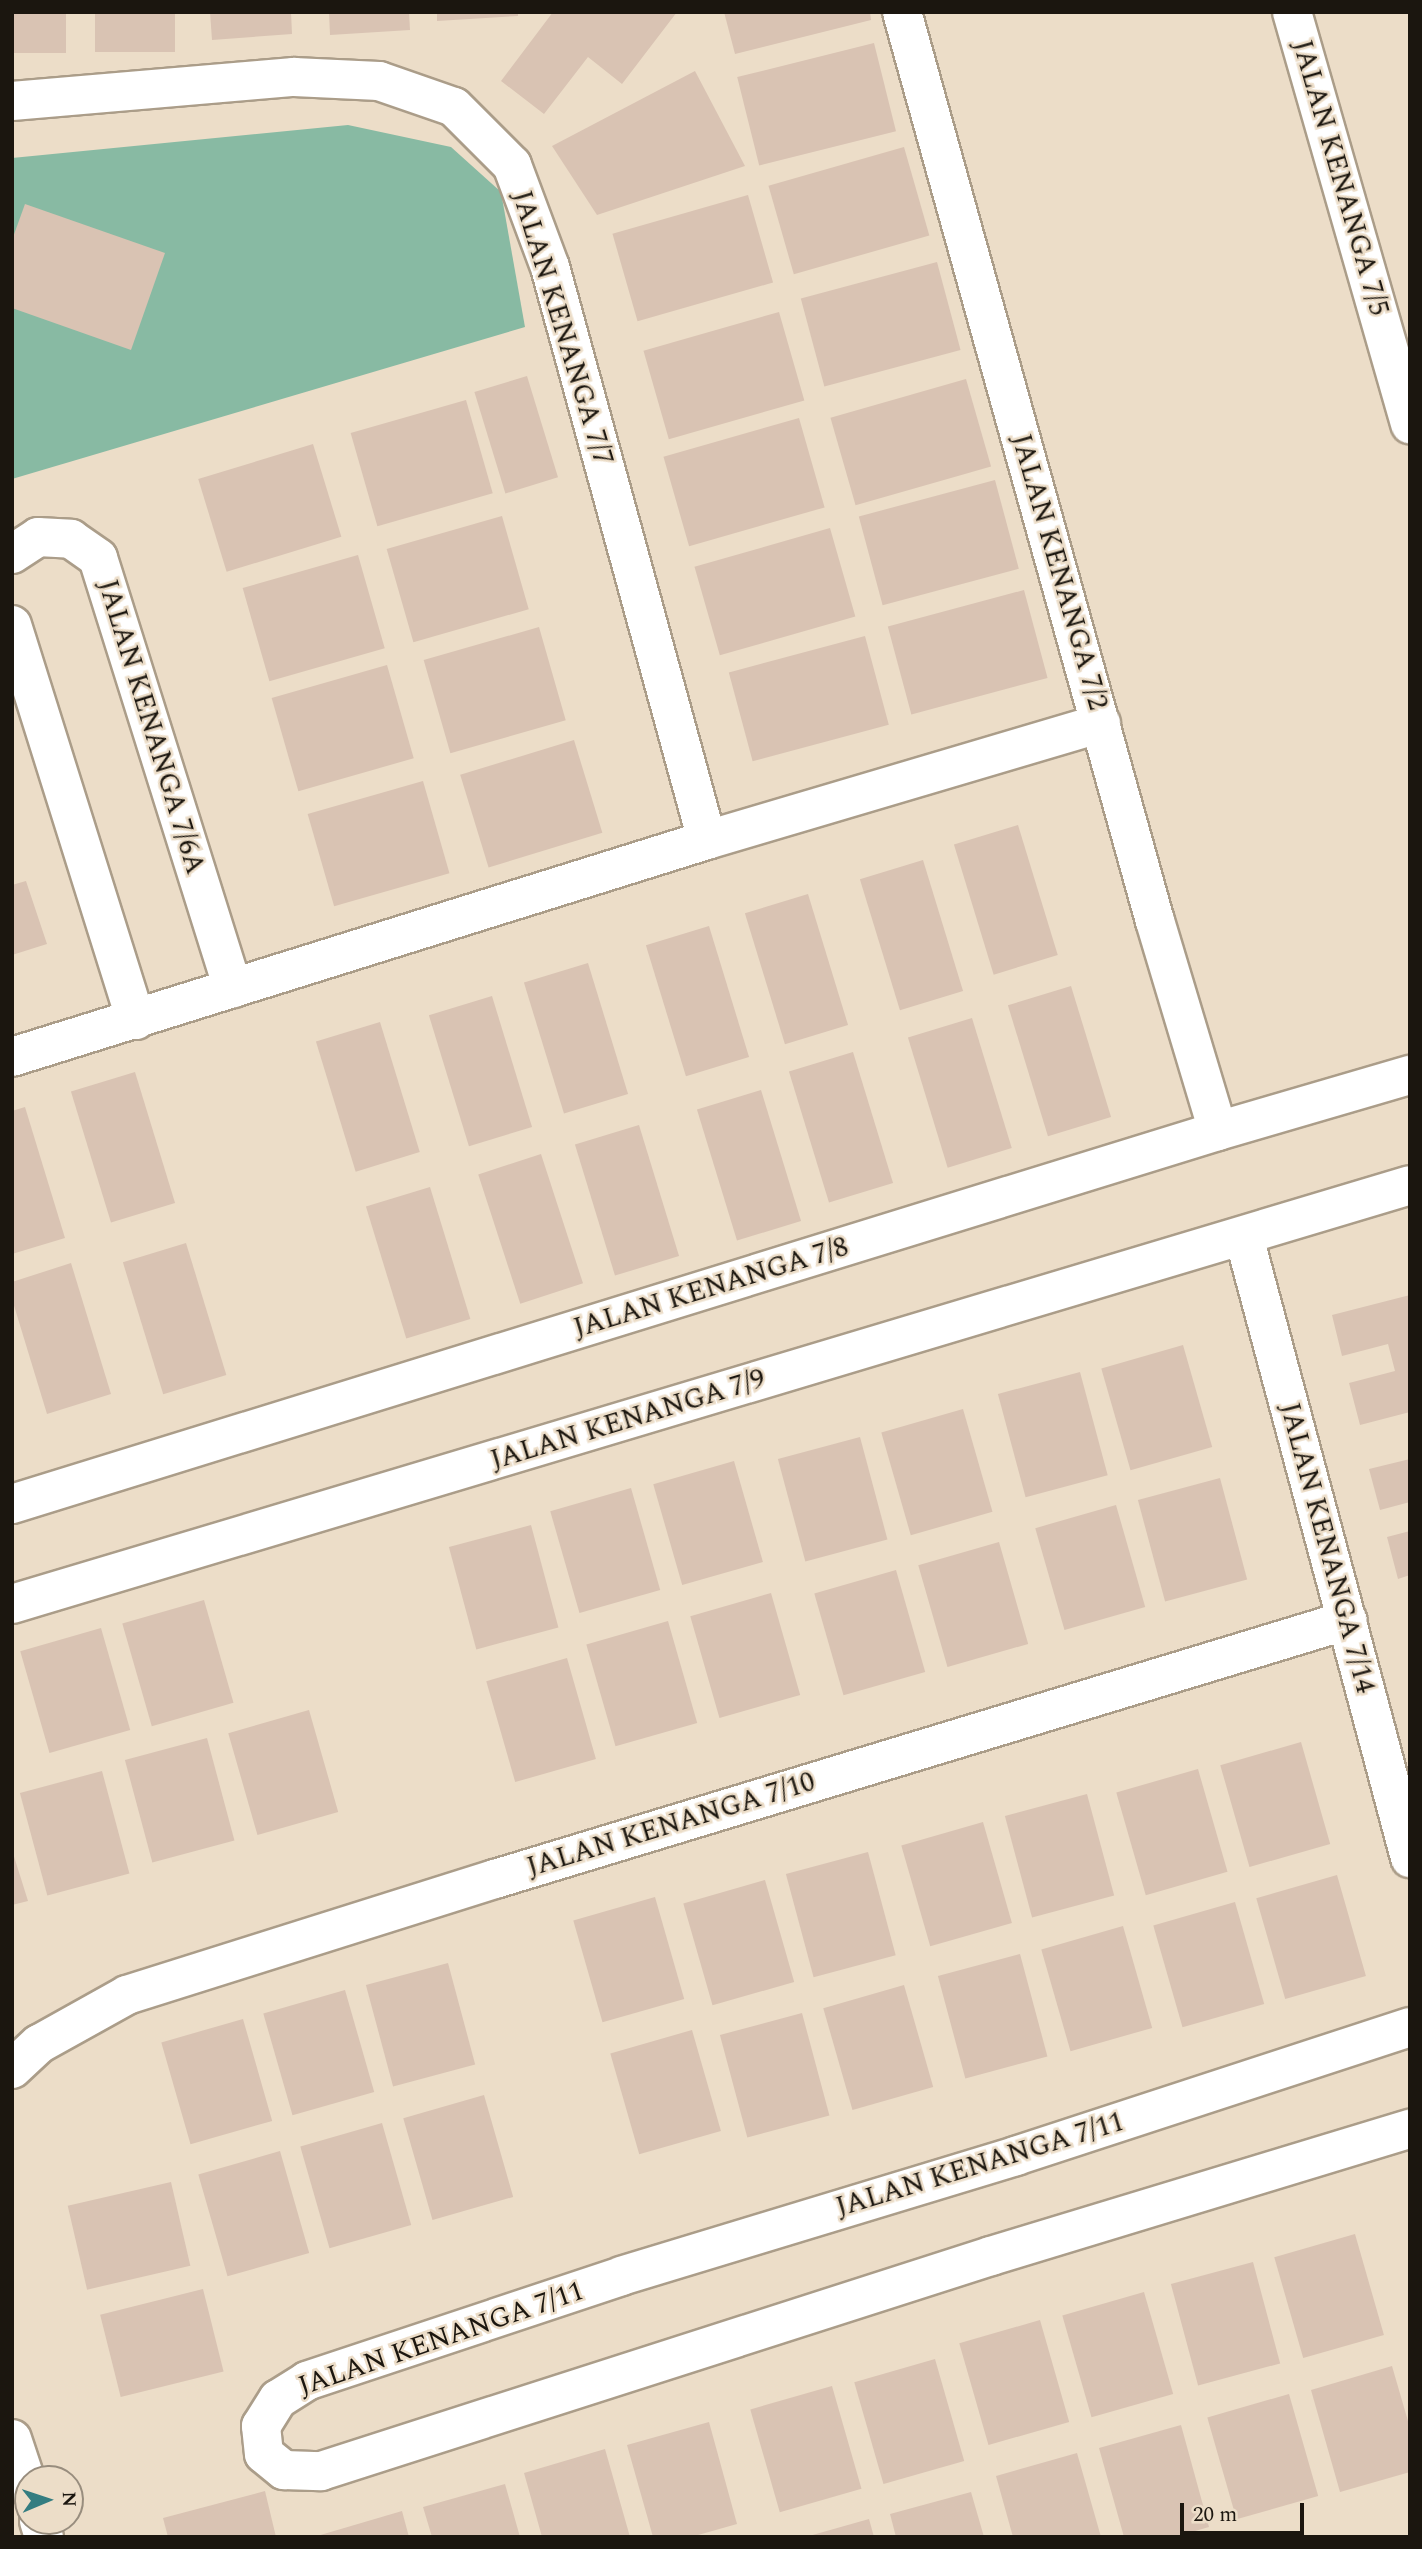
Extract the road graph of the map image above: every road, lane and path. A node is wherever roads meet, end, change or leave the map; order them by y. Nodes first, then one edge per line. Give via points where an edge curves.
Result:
1 (902, 12) edge
2 (1292, 12) edge
3 (12, 101) edge
4 (1397, 325) edge
5 (1410, 424) edge
6 (12, 554) edge
7 (12, 625) edge
8 (1101, 723) junction
9 (707, 840) junction
10 (233, 988) junction
11 (136, 1020) junction
12 (12, 1057) edge
13 (1410, 1075) edge
14 (1218, 1132) junction
15 (1410, 1185) edge
16 (1244, 1237) junction
17 (12, 1504) edge
18 (12, 1604) edge
19 (1348, 1620) junction
20 (1410, 1858) edge
21 (1410, 2027) edge
22 (12, 2069) edge
23 (1410, 2129) edge
24 (12, 2439) edge
25 (21, 2465) edge

1 - 8 street, JALAN KENANGA 7/2
2 - 4 street, JALAN KENANGA 7/5
3 - 9 street, JALAN KENANGA 7/7 via 294,77 379,81 454,107 512,164 550,267
4 - 5 street, JALAN KENANGA 7/5
6 - 10 street, JALAN KENANGA 7/6A via 38,537 71,539 98,558
7 - 11 street
8 - 9 street
8 - 14 street, JALAN KENANGA 7/2
9 - 10 street
10 - 11 street
11 - 12 street
13 - 14 street, JALAN KENANGA 7/8
14 - 17 street, JALAN KENANGA 7/8
15 - 16 street, JALAN KENANGA 7/9
16 - 18 street, JALAN KENANGA 7/9
16 - 19 street, JALAN KENANGA 7/14
19 - 20 street, JALAN KENANGA 7/14
19 - 22 street, JALAN KENANGA 7/10 via 127,1995 39,2044
21 - 23 street, JALAN KENANGA 7/11 via 1016,2156 622,2276 307,2381 278,2399 261,2426 264,2454 284,2470 321,2471 991,2256
24 - 25 street

